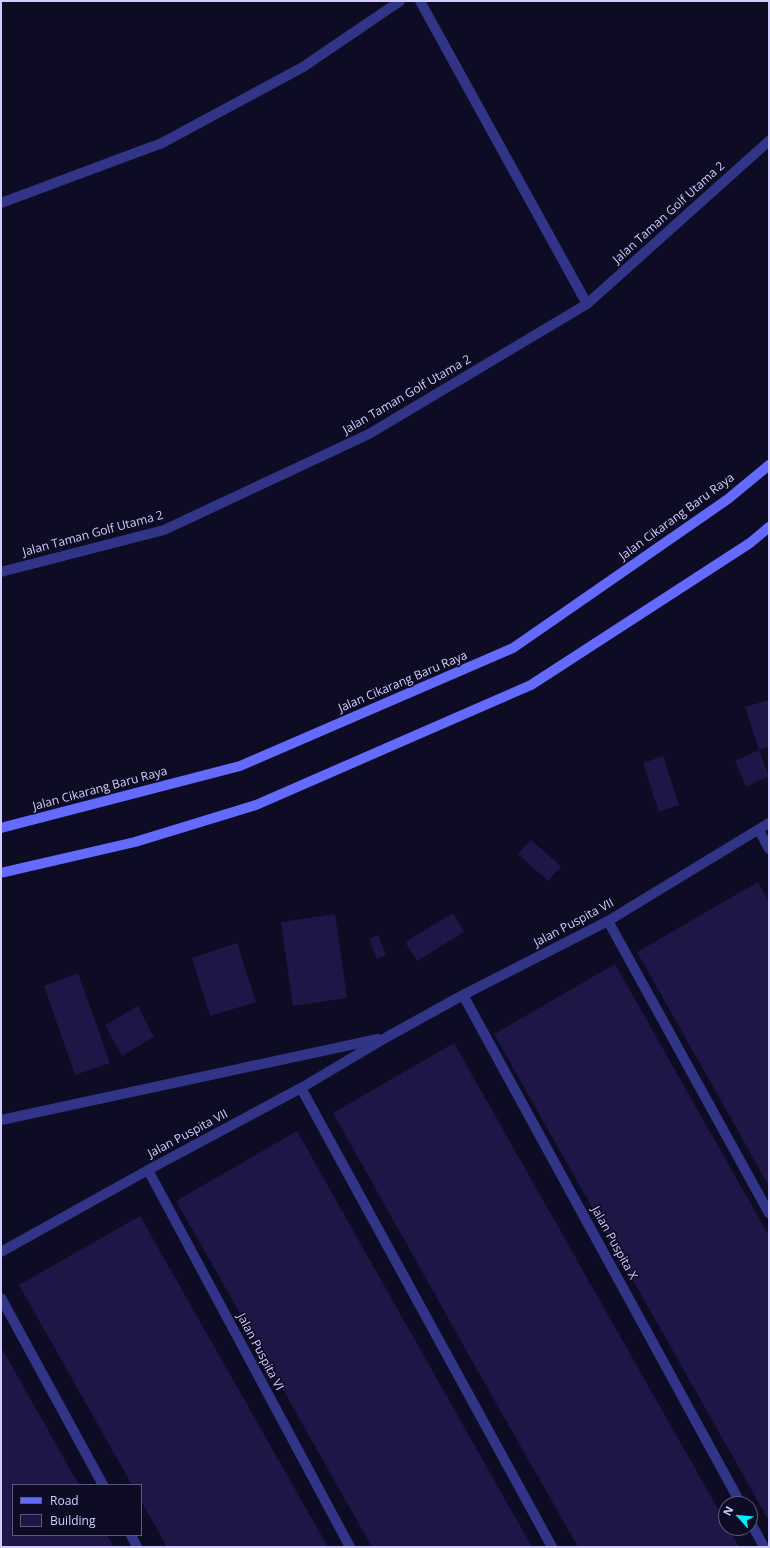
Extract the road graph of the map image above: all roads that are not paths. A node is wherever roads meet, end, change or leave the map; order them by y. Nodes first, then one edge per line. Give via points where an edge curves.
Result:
1 (400, 1) edge
2 (420, 1) edge
3 (769, 141) edge
4 (1, 203) edge
5 (587, 304) junction
6 (769, 465) edge
7 (769, 527) edge
8 (1, 572) edge
9 (769, 823) edge
10 (1, 828) edge
11 (759, 830) junction
12 (769, 849) edge
13 (1, 873) edge
14 (608, 921) junction
15 (463, 994) junction
16 (387, 1037) junction
17 (301, 1088) junction
18 (1, 1120) edge
19 (148, 1170) junction
20 (769, 1213) edge
21 (1, 1252) edge
22 (1, 1298) edge
23 (102, 1484) edge
24 (737, 1496) edge
25 (132, 1536) edge
26 (758, 1536) edge
27 (137, 1547) edge
28 (350, 1547) edge
29 (552, 1547) edge
30 (764, 1547) edge

1 - 4 street via 303,67 162,142
2 - 5 street
3 - 5 street, Jalan Taman Golf Utama 2
5 - 8 street, Jalan Taman Golf Utama 2 via 369,434 164,530
6 - 10 main road, Jalan Cikarang Baru Raya via 728,499 513,648 240,766
7 - 13 main road via 750,543 531,685 256,804 135,842
9 - 11 street, Jalan Puspita VII
11 - 12 street
11 - 14 street, Jalan Puspita VII
14 - 15 street, Jalan Puspita VII
14 - 20 street
15 - 16 street, Jalan Puspita VII
15 - 24 street, Jalan Puspita X
16 - 17 street, Jalan Puspita VII
16 - 18 street, Jalan Puspita VII
17 - 19 street, Jalan Puspita VII
17 - 29 street
19 - 21 street, Jalan Puspita VII
19 - 28 street, Jalan Puspita VI
22 - 23 street
25 - 27 street
26 - 30 street

